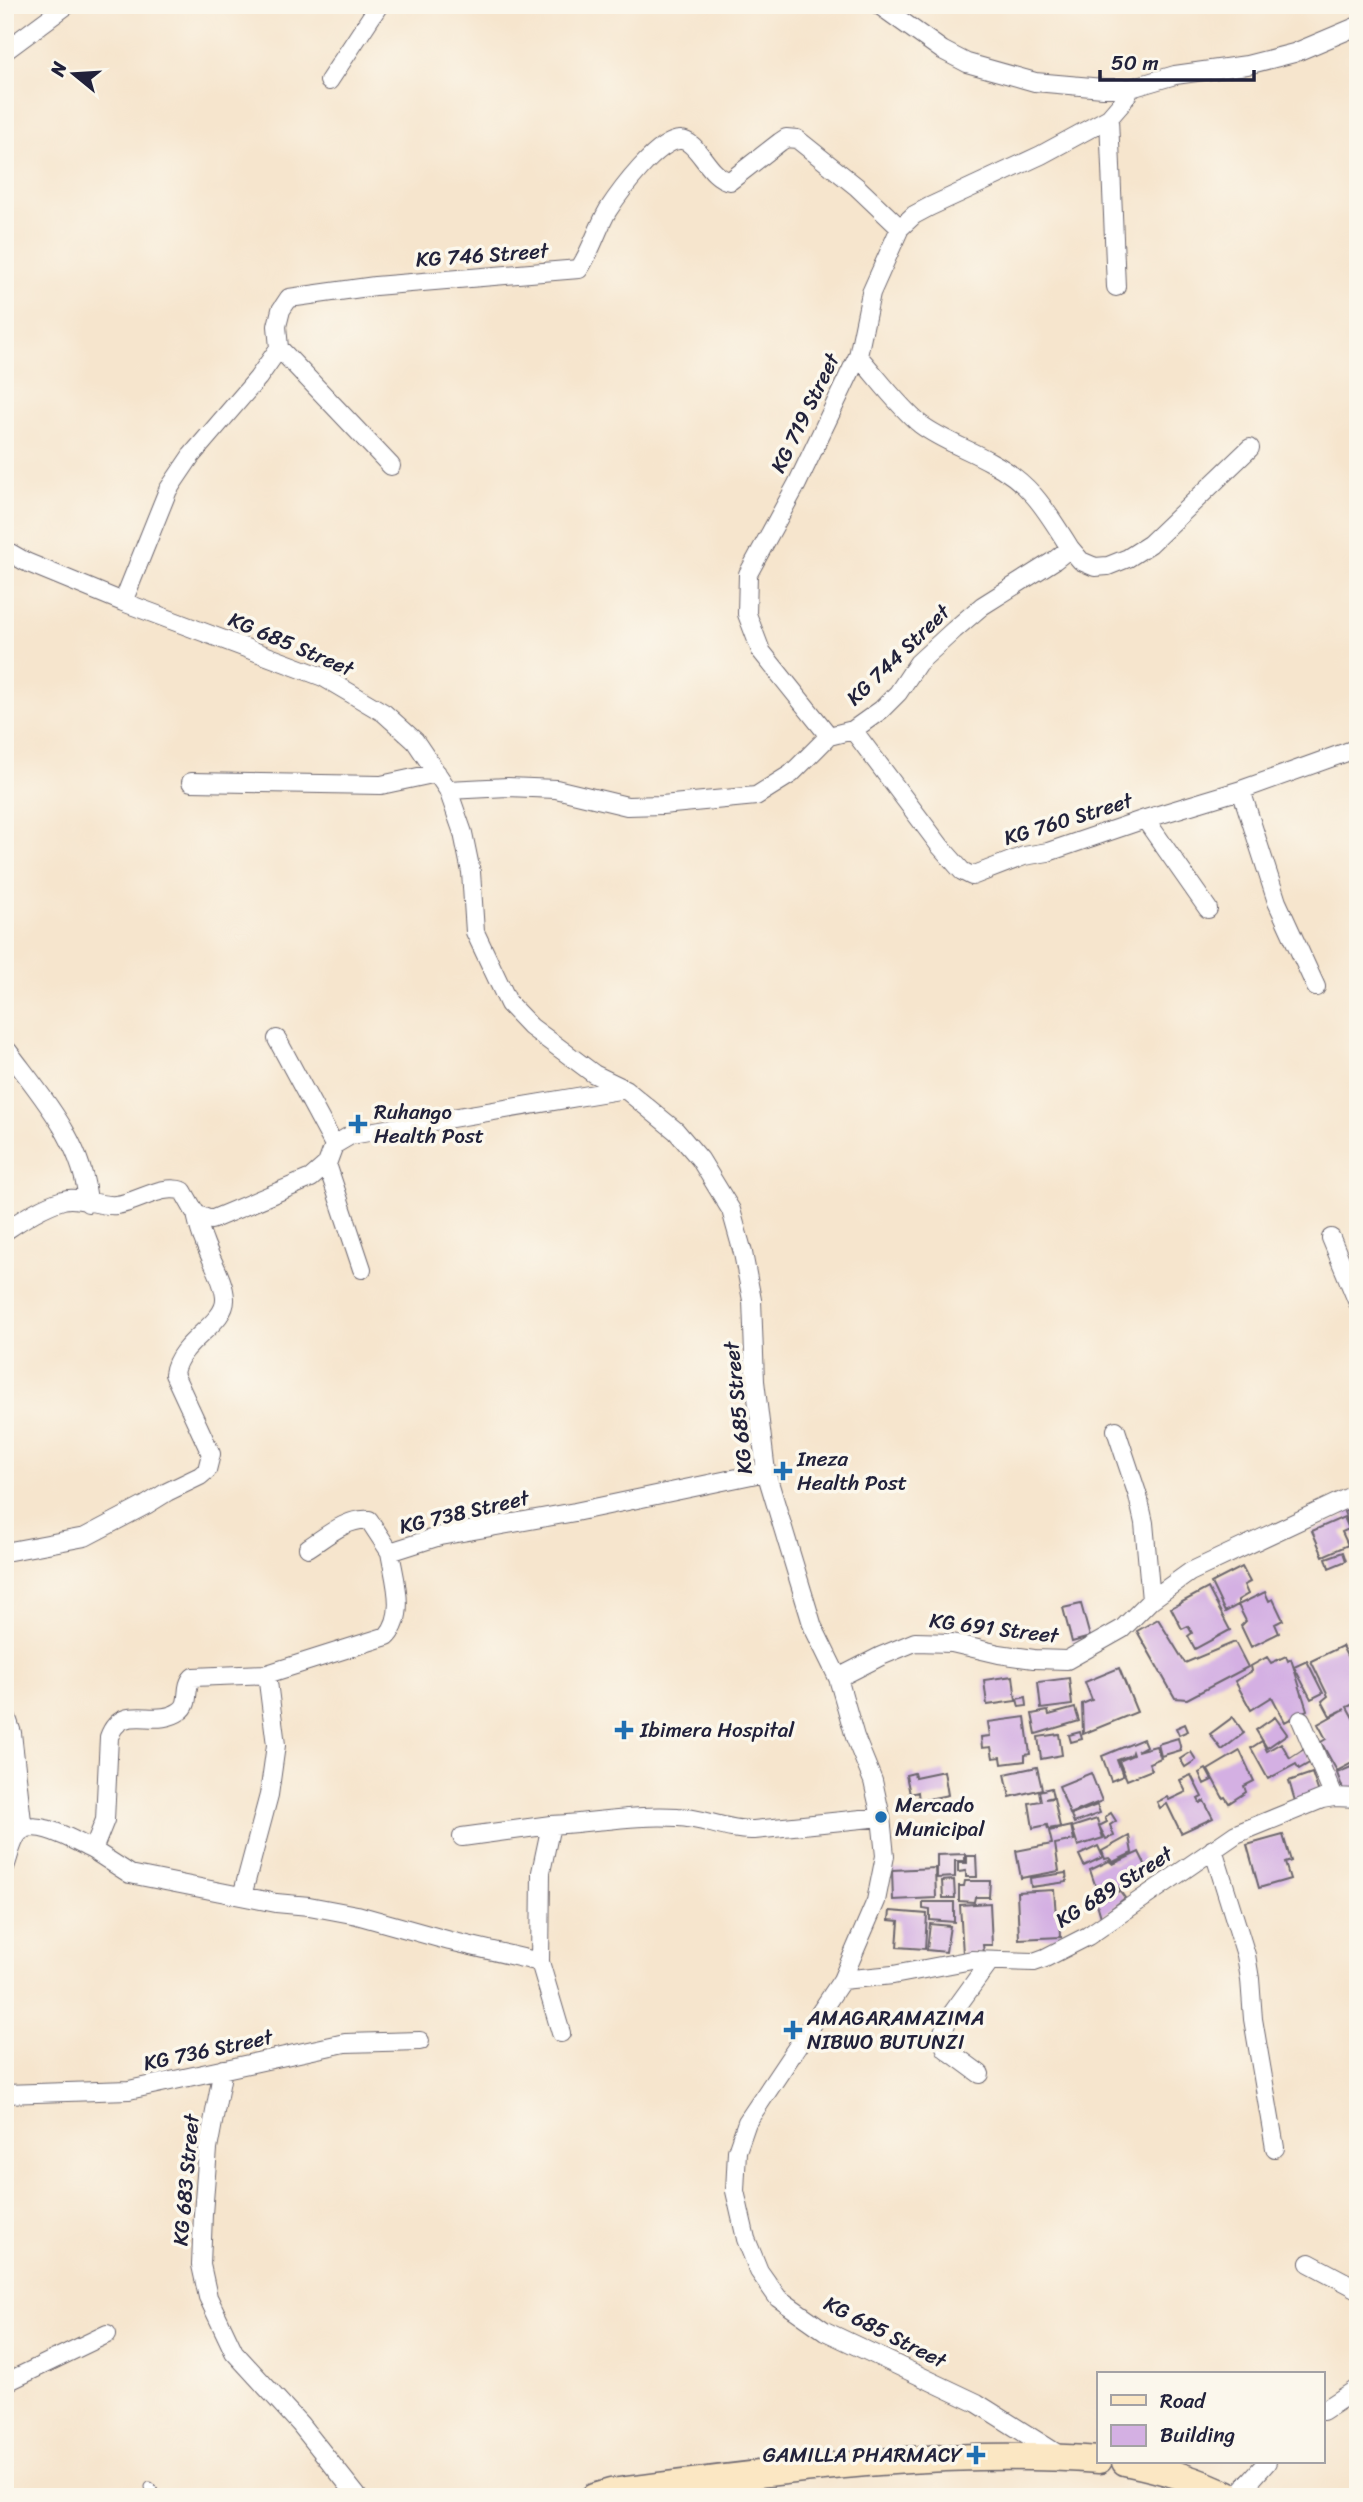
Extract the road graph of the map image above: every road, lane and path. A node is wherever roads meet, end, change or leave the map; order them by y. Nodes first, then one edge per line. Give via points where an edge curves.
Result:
1 (67, 5) edge
2 (379, 5) edge
3 (880, 5) edge
4 (1358, 26) edge
5 (5, 51) edge
6 (330, 81) dead end
7 (1131, 88) junction
8 (1109, 118) junction
9 (900, 228) junction
10 (1116, 287) dead end
11 (279, 348) junction
12 (858, 356) junction
13 (1250, 448) dead end
14 (391, 466) dead end
15 (1070, 548) junction
16 (5, 550) edge
17 (123, 601) junction
18 (853, 730) junction
19 (829, 736) junction
20 (1358, 748) edge
21 (438, 773) junction
22 (191, 782) dead end
23 (448, 790) junction
24 (1241, 790) junction
25 (1145, 819) junction
26 (1208, 909) dead end
27 (1316, 987) dead end
28 (276, 1040) dead end
29 (8, 1051) dead end
30 (625, 1089) junction
31 (334, 1145) junction
32 (327, 1164) junction
33 (88, 1203) junction
34 (196, 1214) junction
35 (5, 1231) edge
36 (1331, 1238) dead end
37 (362, 1269) dead end
38 (1358, 1303) edge
39 (1116, 1430) dead end
40 (766, 1472) junction
41 (1358, 1493) edge
42 (308, 1548) dead end
43 (5, 1552) edge
44 (390, 1552) junction
45 (1151, 1600) junction
46 (267, 1674) junction
47 (838, 1678) junction
48 (5, 1712) edge
49 (1301, 1720) dead end
50 (1334, 1797) junction
51 (1358, 1798) edge
52 (881, 1816) junction
53 (551, 1825) junction
54 (23, 1830) junction
55 (462, 1837) dead end
56 (1213, 1849) junction
57 (93, 1850) junction
58 (5, 1867) edge
59 (242, 1896) junction
60 (989, 1961) junction
61 (540, 1962) junction
62 (842, 1980) junction
63 (561, 2034) dead end
64 (420, 2041) dead end
65 (223, 2069) junction
66 (980, 2074) dead end
67 (5, 2094) edge
68 (1275, 2148) dead end
69 (1309, 2263) dead end
70 (1358, 2289) edge
71 (107, 2334) dead end
72 (5, 2383) edge
73 (1358, 2388) edge
74 (1324, 2410) edge
75 (1063, 2457) junction
76 (1097, 2459) edge
77 (1134, 2464) edge
78 (1265, 2464) edge
79 (150, 2487) dead end
80 (606, 2495) edge
81 (157, 2497) edge
82 (358, 2497) edge
83 (1234, 2497) edge

1 - 5 street
2 - 6 street
3 - 7 street via 967,63 1035,82
4 - 7 street via 1294,53
7 - 8 street, KG 719 Street
8 - 9 street, KG 719 Street via 929,206
8 - 10 street
9 - 11 street, KG 746 Street via 797,139 786,138 730,181 720,177 688,142 678,139 643,163 608,209 579,269 289,298 277,326
9 - 12 street, KG 719 Street via 871,293
11 - 14 street
11 - 17 street via 168,491
12 - 15 street via 920,423 1021,482 1038,498
12 - 19 street, KG 719 Street via 748,574 747,614 761,651
13 - 15 street via 1150,544 1128,558 1095,568
15 - 18 street, KG 744 Street via 982,606 918,663 881,710
16 - 17 street, KG 685 Street
17 - 21 street, KG 685 Street via 323,677 384,713 415,741
18 - 19 street, KG 744 Street
18 - 25 street, KG 760 Street via 940,846 967,874 979,874
19 - 23 street via 791,774 756,796 735,799 627,806 555,789
20 - 24 street, KG 760 Street
21 - 22 street via 381,785
21 - 23 street, KG 685 Street
23 - 30 street, KG 685 Street via 471,872 475,932 509,1004 531,1027 594,1074
24 - 25 street, KG 760 Street
24 - 27 street via 1277,902
25 - 26 street
28 - 31 street
29 - 33 street via 60,1120 83,1171
30 - 31 street via 351,1135
30 - 40 street, KG 685 Street via 684,1140 731,1210 752,1300 755,1381
31 - 32 street
32 - 34 street via 311,1178 222,1216 211,1220
32 - 37 street
33 - 34 street via 116,1205 170,1188 183,1191
33 - 35 street via 61,1200
34 - 43 street via 222,1285 224,1309 182,1352 174,1374 211,1454 207,1470 85,1537
36 - 38 street
39 - 45 street via 1144,1523
40 - 44 street, KG 738 Street via 440,1536
40 - 47 street, KG 685 Street via 813,1627
41 - 45 street, KG 691 Street via 1191,1572
42 - 44 street via 358,1519 369,1520
44 - 46 street, KG 738 Street via 398,1599 394,1628 387,1636
45 - 47 street, KG 691 Street via 1122,1629 1067,1660 999,1654 951,1643 915,1643
46 - 57 street, KG 738 Street via 192,1677 180,1712 120,1719 113,1725 105,1819
46 - 59 street via 276,1745 269,1795
47 - 52 street, KG 685 Street
48 - 54 street via 12,1733
49 - 50 street
50 - 51 street, KG 689 Street
50 - 56 street, KG 689 Street via 1236,1834
52 - 53 street via 754,1830 680,1816
52 - 62 street, KG 685 Street via 885,1856 876,1901
53 - 55 street
53 - 61 street via 541,1872
54 - 57 street via 59,1832
54 - 58 street
56 - 60 street, KG 689 Street via 1088,1936 1045,1958
56 - 68 street via 1246,1955
57 - 59 street via 130,1874
59 - 61 street via 357,1915
60 - 62 street, KG 689 Street
60 - 66 street via 948,2019 941,2037 946,2049
61 - 63 street
62 - 75 street, KG 685 Street via 759,2101 737,2151 735,2191 759,2271 778,2298 825,2331 977,2403
64 - 65 street, KG 736 Street via 345,2043
65 - 67 street, KG 736 Street via 130,2090
65 - 82 street, KG 683 Street via 202,2214 201,2265 208,2297 234,2352
69 - 70 street
71 - 72 street
73 - 74 street
75 - 76 main road
75 - 80 main road via 844,2464
77 - 83 main road via 1207,2484
78 - 83 street
79 - 81 lane

